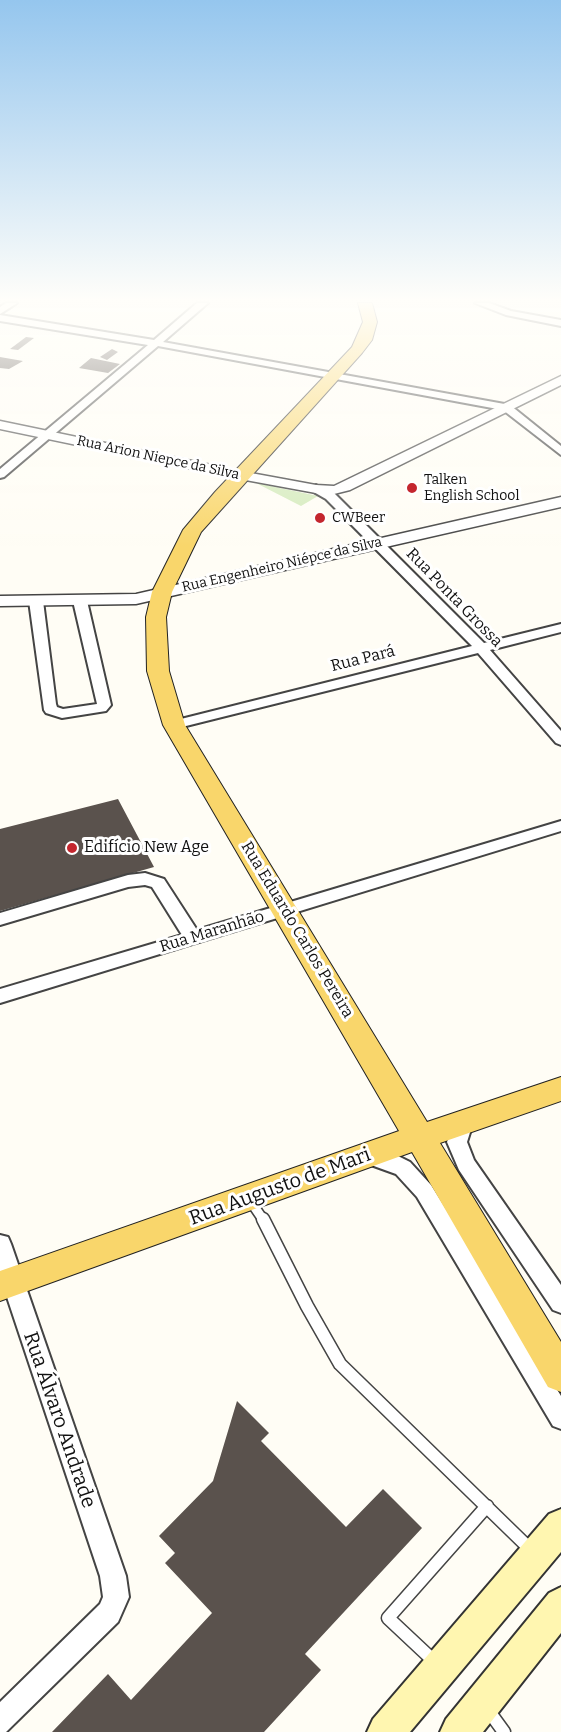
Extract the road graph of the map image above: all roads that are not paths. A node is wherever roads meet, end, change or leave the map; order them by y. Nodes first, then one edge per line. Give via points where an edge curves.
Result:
1 (108, 384) edge
2 (325, 384) edge
3 (381, 384) edge
4 (553, 384) edge
5 (506, 407) junction
6 (0, 425) edge
7 (49, 435) junction
8 (561, 452) edge
9 (0, 475) edge
10 (240, 475) junction
11 (315, 489) junction
12 (561, 502) edge
13 (377, 543) junction
14 (162, 592) junction
15 (0, 601) edge
16 (36, 601) junction
17 (80, 601) junction
18 (561, 628) edge
19 (481, 648) junction
20 (174, 725) junction
21 (561, 741) edge
22 (561, 826) edge
23 (285, 909) junction
24 (0, 919) edge
25 (192, 937) junction
26 (0, 996) edge
27 (561, 1089) edge
28 (463, 1123) junction
29 (420, 1138) junction
30 (366, 1155) junction
31 (249, 1199) junction
32 (0, 1244) edge
33 (6, 1284) edge
34 (561, 1304) edge
35 (561, 1375) edge
36 (561, 1418) edge
37 (488, 1506) junction
38 (561, 1526) edge
39 (537, 1555) junction
40 (561, 1605) edge
41 (442, 1669) junction
42 (483, 1702) junction
43 (0, 1721) edge
44 (386, 1732) edge
45 (459, 1732) edge
46 (504, 1732) edge

1 - 7 street
2 - 10 main road, Rua Eduardo Carlos Pereira
3 - 5 street
4 - 5 street, Rua Arion Niepce da Silva
5 - 8 street
5 - 11 street, Rua Arion Niepce da Silva via 345,487
6 - 7 street, Rua Arion Niepce da Silva
7 - 9 street
7 - 10 street, Rua Arion Niepce da Silva
10 - 11 street, Rua Arion Niepce da Silva
10 - 14 main road, Rua Eduardo Carlos Pereira via 192,531
11 - 13 street, Rua Ponta Grossa via 330,496
12 - 13 street, Rua Engenheiro Niépce da Silva
13 - 14 street, Rua Engenheiro Niépce da Silva
13 - 19 street, Rua Ponta Grossa
14 - 17 street, Rua Engenheiro Niépce da Silva via 129,600
14 - 20 main road, Rua Eduardo Carlos Pereira via 156,617 158,671
15 - 16 street, Rua Engenheiro Niépce da Silva
16 - 17 street, Rua Engenheiro Niépce da Silva
16 - 17 street via 49,704 51,710 62,714 104,705
18 - 19 street, Rua Pará
19 - 20 street, Rua Pará
19 - 21 street, Rua Ponta Grossa
20 - 23 main road, Rua Eduardo Carlos Pereira
22 - 23 street, Rua Maranhão
23 - 25 street, Rua Maranhão
23 - 29 main road, Rua Eduardo Carlos Pereira
24 - 25 street via 145,879 158,883
25 - 26 street, Rua Maranhão
27 - 28 main road, Rua Augusto de Mari
28 - 29 main road, Rua Augusto de Mari
28 - 34 street via 457,1142 466,1164
29 - 30 main road, Rua Augusto de Mari
29 - 35 main road, Rua Eduardo Carlos Pereira
30 - 31 main road, Rua Augusto de Mari
30 - 36 street via 403,1168 424,1191
31 - 33 main road, Rua Augusto de Mari
31 - 37 lane via 340,1364
32 - 33 street, Rua Álvaro Andrade
33 - 43 street, Rua Álvaro Andrade via 113,1576 116,1597 109,1613
37 - 39 lane
37 - 41 lane via 388,1618
38 - 39 main road
39 - 41 main road
40 - 42 main road
41 - 44 main road
42 - 45 main road
42 - 46 lane

